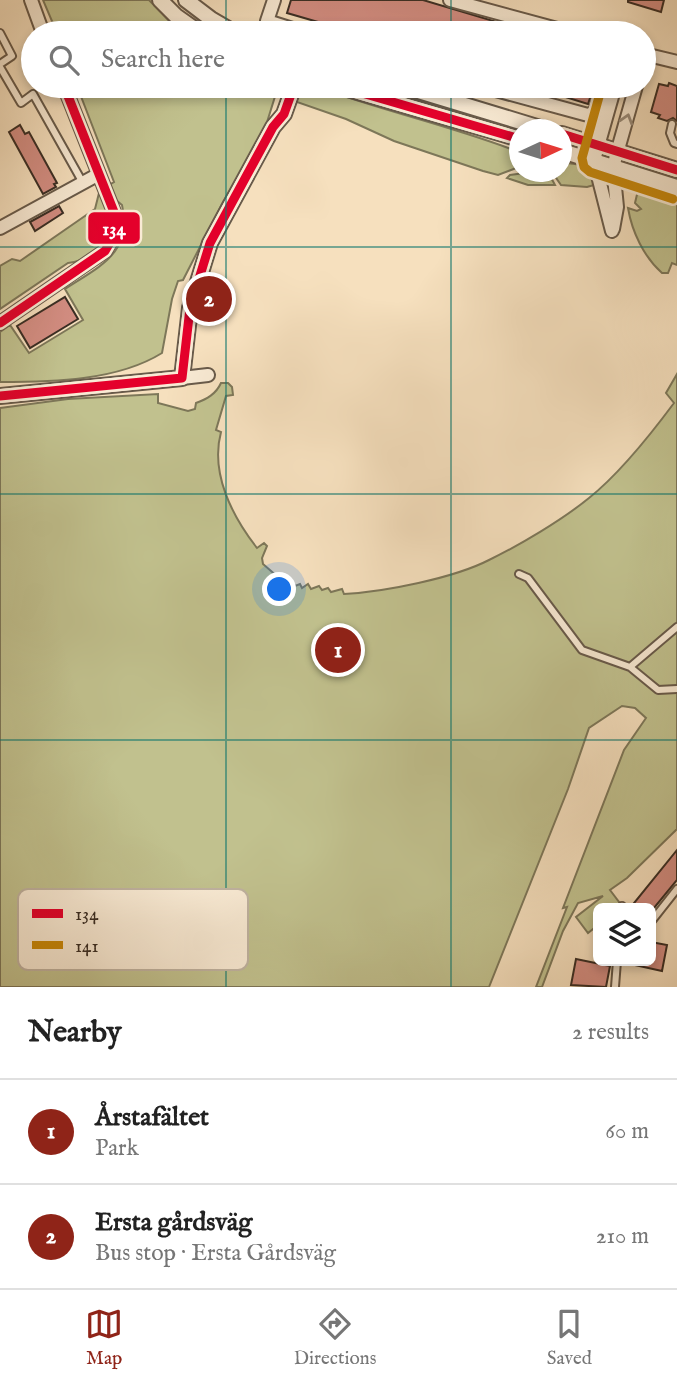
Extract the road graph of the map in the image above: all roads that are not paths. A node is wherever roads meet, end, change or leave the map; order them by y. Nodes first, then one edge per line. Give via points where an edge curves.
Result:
1 (30, 0) edge
2 (160, 0) edge
3 (186, 0) edge
4 (274, 0) edge
5 (450, 0) edge
6 (38, 21) edge
7 (183, 21) edge
8 (215, 21) edge
9 (267, 21) edge
10 (528, 21) edge
11 (0, 33) edge
12 (656, 58) edge
13 (677, 62) edge
14 (0, 65) edge
15 (28, 98) edge
16 (35, 98) edge
17 (69, 98) edge
18 (281, 98) edge
19 (290, 98) edge
20 (379, 98) edge
21 (441, 98) edge
22 (525, 98) edge
23 (599, 98) edge
24 (611, 98) edge
25 (633, 98) edge
26 (510, 119) edge
27 (672, 124) dead end
28 (273, 127) junction
29 (509, 136) edge
30 (572, 137) edge
31 (677, 144) edge
32 (597, 145) junction
33 (617, 152) junction
34 (572, 154) edge
35 (594, 160) junction
36 (613, 167) junction
37 (677, 170) edge
38 (99, 174) junction
39 (83, 183) junction
40 (677, 187) edge
41 (0, 228) edge
42 (0, 323) edge
43 (208, 375) dead end
44 (182, 379) junction
45 (0, 396) edge
46 (519, 574) dead end
47 (677, 627) edge
48 (630, 667) junction
49 (677, 689) edge
50 (677, 889) edge
51 (656, 916) edge
52 (617, 966) edge
53 (615, 987) edge

1 - 6 street
2 - 7 street
3 - 8 street
4 - 9 street
5 - 10 street
11 - 14 lane via 12,56
12 - 13 street
14 - 15 lane via 21,103
16 - 39 lane
17 - 38 street
18 - 28 street
19 - 28 street
20 - 29 street
21 - 26 street
22 - 23 street via 588,115 595,112
24 - 32 street
33 -> 25 street
27 - 31 lane via 670,133
28 - 44 street via 210,243 190,307
30 - 32 street
32 - 33 street
32 - 35 street
33 - 36 street
33 - 37 street
34 - 35 street
35 - 36 street
35 - 36 street via 612,231 617,207
36 - 40 street
38 - 39 street
38 - 42 street via 116,217 105,251
39 - 41 street
43 - 44 street
44 - 45 street
46 - 48 lane via 528,578 582,650
47 - 48 lane
48 - 49 lane via 658,690
50 - 51 lane
52 - 53 lane

